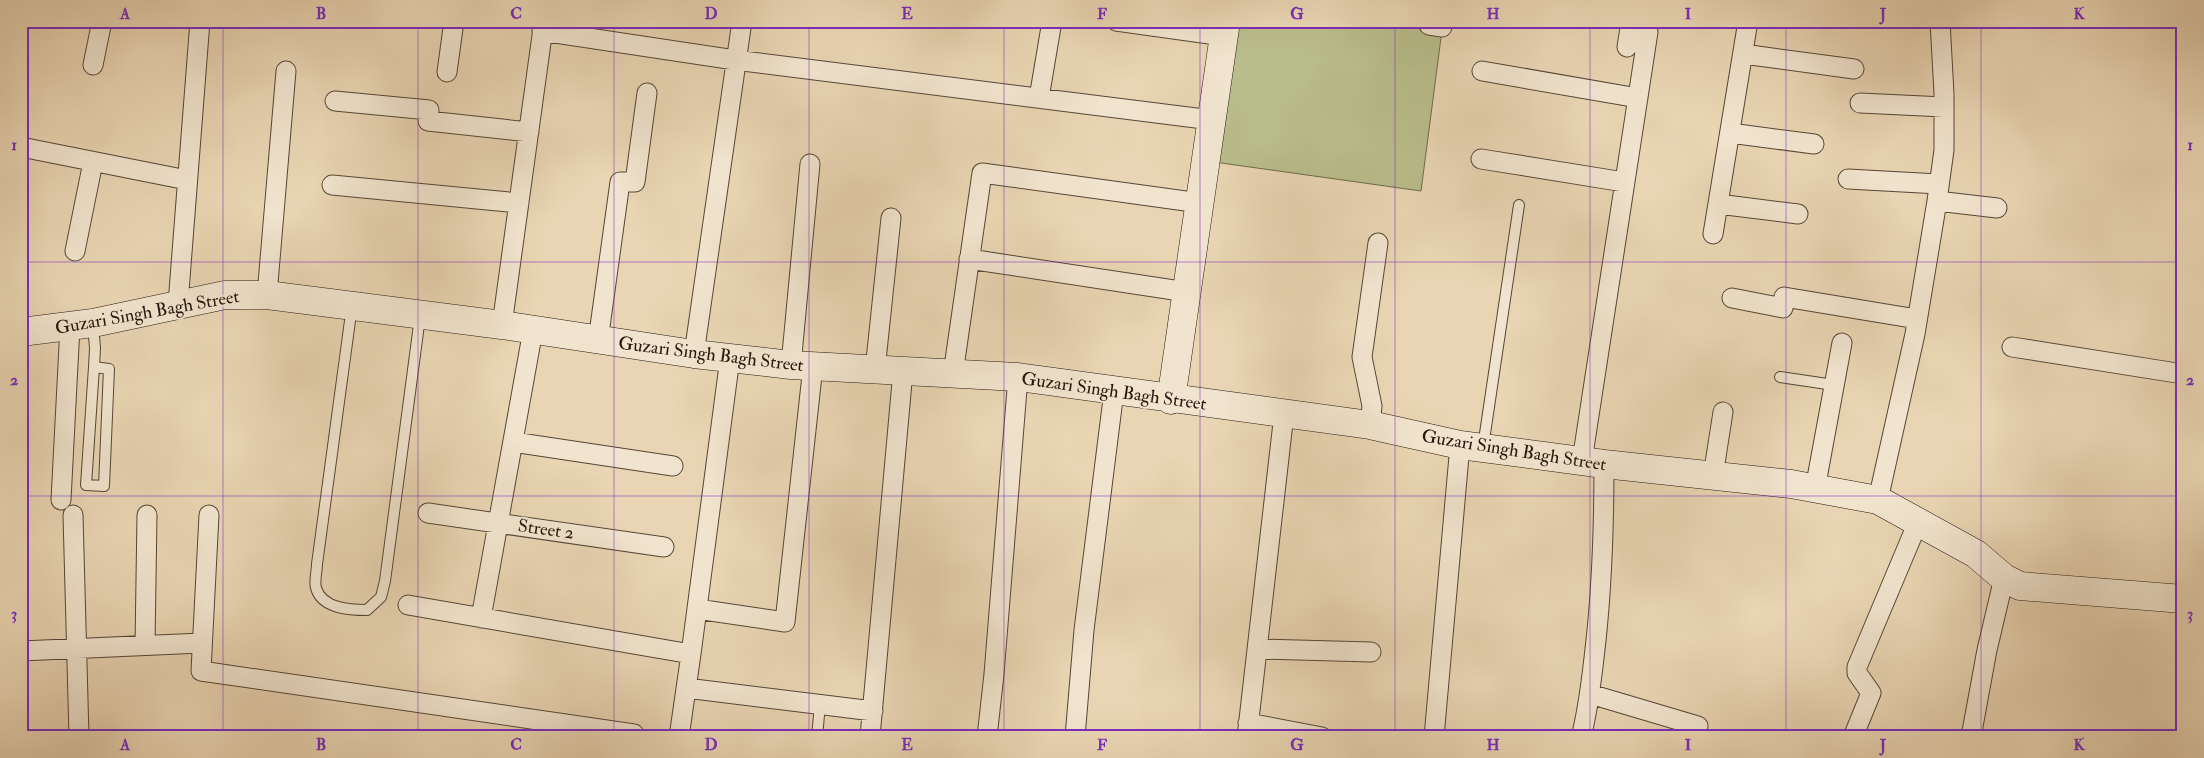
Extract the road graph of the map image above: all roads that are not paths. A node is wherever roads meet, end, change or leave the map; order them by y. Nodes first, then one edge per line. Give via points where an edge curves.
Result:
1 (102, 21) edge
2 (200, 21) edge
3 (454, 21) edge
4 (742, 21) edge
5 (1052, 21) edge
6 (1116, 21) edge
7 (1631, 21) edge
8 (1748, 21) edge
9 (1940, 21) edge
10 (543, 26) edge
11 (1225, 28) edge
12 (1648, 32) dead end
13 (1627, 47) dead end
14 (1743, 54) junction
15 (735, 60) junction
16 (93, 65) dead end
17 (1854, 69) dead end
18 (286, 71) dead end
19 (1482, 71) dead end
20 (447, 72) dead end
21 (647, 93) dead end
22 (1040, 98) junction
23 (1638, 98) junction
24 (335, 102) dead end
25 (1860, 103) dead end
26 (1944, 107) junction
27 (1212, 120) junction
28 (529, 132) junction
29 (1730, 133) junction
30 (1814, 144) dead end
31 (21, 148) edge
32 (1480, 159) dead end
33 (93, 162) junction
34 (810, 164) dead end
35 (1848, 179) dead end
36 (187, 180) junction
37 (1624, 182) junction
38 (332, 184) dead end
39 (1938, 192) junction
40 (519, 203) junction
41 (1200, 203) junction
42 (1718, 204) junction
43 (1519, 205) dead end
44 (1997, 208) dead end
45 (1798, 214) dead end
46 (891, 218) dead end
47 (1713, 234) dead end
48 (1378, 243) dead end
49 (75, 251) dead end
50 (969, 260) junction
51 (1187, 292) junction
52 (266, 295) junction
53 (1732, 298) dead end
54 (178, 304) junction
55 (352, 306) junction
56 (420, 314) junction
57 (1917, 319) junction
58 (82, 325) junction
59 (502, 325) junction
60 (533, 330) junction
61 (21, 332) edge
62 (598, 341) junction
63 (1842, 343) dead end
64 (2012, 347) dead end
65 (694, 354) junction
66 (730, 358) junction
67 (802, 366) junction
68 (94, 367) junction
69 (875, 370) junction
70 (903, 371) junction
71 (953, 374) junction
72 (2183, 374) edge
73 (1018, 377) junction
74 (1780, 377) dead end
75 (1834, 385) junction
76 (1114, 391) junction
77 (1171, 400) junction
78 (1723, 412) dead end
79 (1284, 414) junction
80 (1370, 425) junction
81 (513, 442) junction
82 (1471, 446) junction
83 (1593, 462) junction
84 (673, 466) dead end
85 (1713, 476) junction
86 (1816, 488) junction
87 (61, 500) dead end
88 (1878, 500) junction
89 (428, 513) dead end
90 (73, 515) dead end
91 (147, 515) dead end
92 (209, 515) dead end
93 (498, 522) junction
94 (1918, 522) junction
95 (664, 547) dead end
96 (2004, 578) junction
97 (2183, 599) edge
98 (408, 605) dead end
99 (697, 610) junction
100 (481, 618) junction
101 (202, 643) junction
102 (145, 645) junction
103 (76, 648) junction
104 (1257, 649) junction
105 (21, 652) edge
106 (1371, 652) dead end
107 (691, 654) junction
108 (686, 688) junction
109 (1590, 694) junction
110 (820, 704) junction
111 (873, 711) junction
112 (1698, 726) dead end
113 (1248, 730) edge
114 (634, 734) dead end
115 (79, 737) edge
116 (679, 737) edge
117 (817, 737) edge
118 (870, 737) edge
119 (987, 737) edge
120 (1075, 737) edge
121 (1322, 737) edge
122 (1434, 737) edge
123 (1581, 737) edge
124 (1853, 737) edge
125 (1971, 737) edge

1 - 16 street
2 - 36 street
3 - 20 street
4 - 15 street
5 - 22 street
6 - 11 street
7 - 13 street
8 - 14 street
9 - 26 street
10 - 15 street
10 - 28 street
11 - 27 street
12 - 23 street
14 - 17 street
14 - 29 street
15 - 22 street
15 - 65 street
18 - 52 street
19 - 23 street
21 - 62 street via 635,182 620,182
22 - 27 street
23 - 37 street
24 - 28 street via 429,110 428,121
25 - 26 street
26 - 39 street via 1944,150
27 - 41 street
28 - 40 street
29 - 30 street
29 - 42 street
31 - 33 street
32 - 37 street
33 - 36 street
33 - 49 street
34 - 67 street
35 - 39 street
36 - 54 street
37 - 83 street
38 - 40 street
39 - 44 street
39 - 57 street
40 - 59 street
41 - 50 street via 982,174
41 - 51 street
42 - 45 street
42 - 47 street
43 - 82 lane
46 - 69 street
48 - 80 street via 1362,357 1372,406
50 - 51 street
50 - 71 street
51 - 77 street
52 - 54 street, Guzari Singh Bagh Street via 225,295
52 - 55 street, Guzari Singh Bagh Street
53 - 57 street via 1783,308 1784,297
54 - 58 street, Guzari Singh Bagh Street
55 - 56 street, Guzari Singh Bagh Street
55 - 56 lane via 316,588 323,599 349,610 368,610 380,597 385,581
56 - 59 street, Guzari Singh Bagh Street
57 - 88 street
58 - 61 street, Guzari Singh Bagh Street
58 - 68 lane via 95,348
58 - 87 street
59 - 60 street, Guzari Singh Bagh Street
60 - 62 street, Guzari Singh Bagh Street
60 - 81 street
62 - 65 street, Guzari Singh Bagh Street
63 - 75 street
64 - 72 street
65 - 66 street, Guzari Singh Bagh Street
66 - 67 street, Guzari Singh Bagh Street
66 - 99 street
67 - 69 street, Guzari Singh Bagh Street
67 - 99 street via 784,622
68 - 68 lane via 86,485 104,486 109,369
69 - 70 street, Guzari Singh Bagh Street
70 - 71 street, Guzari Singh Bagh Street
70 - 111 street
71 - 73 street, Guzari Singh Bagh Street
73 - 76 street, Guzari Singh Bagh Street
73 - 119 street
74 - 75 lane
75 - 86 street
76 - 77 street, Guzari Singh Bagh Street
76 - 120 street via 1084,630
77 - 79 street, Guzari Singh Bagh Street
78 - 85 street
79 - 80 street, Guzari Singh Bagh Street
79 - 104 street
80 - 82 street, Guzari Singh Bagh Street
81 - 84 street
81 - 93 street
82 - 83 street, Guzari Singh Bagh Street
82 - 122 street
83 - 85 street, Guzari Singh Bagh Street
83 - 109 street via 1604,550
85 - 86 street, Guzari Singh Bagh Street
86 - 88 street, Guzari Singh Bagh Street
88 - 94 street, Guzari Singh Bagh Street
89 - 93 street, Street 2
90 - 103 street
91 - 102 street
92 - 101 street
93 - 95 street, Street 2
93 - 100 street
94 - 96 street, Guzari Singh Bagh Street via 1976,554
94 - 124 street via 1857,667 1857,673 1871,693
96 - 97 street, Guzari Singh Bagh Street via 2020,586
96 - 125 street
98 - 100 street
99 - 107 street
100 - 107 street
101 - 102 street
101 - 114 street via 201,671
102 - 103 street
103 - 105 street
103 - 115 street
104 - 106 street
104 - 113 street
107 - 108 street
108 - 110 street
108 - 116 street
109 - 112 street
109 - 123 street
110 - 111 street
110 - 117 lane
111 - 118 street
113 - 121 street

